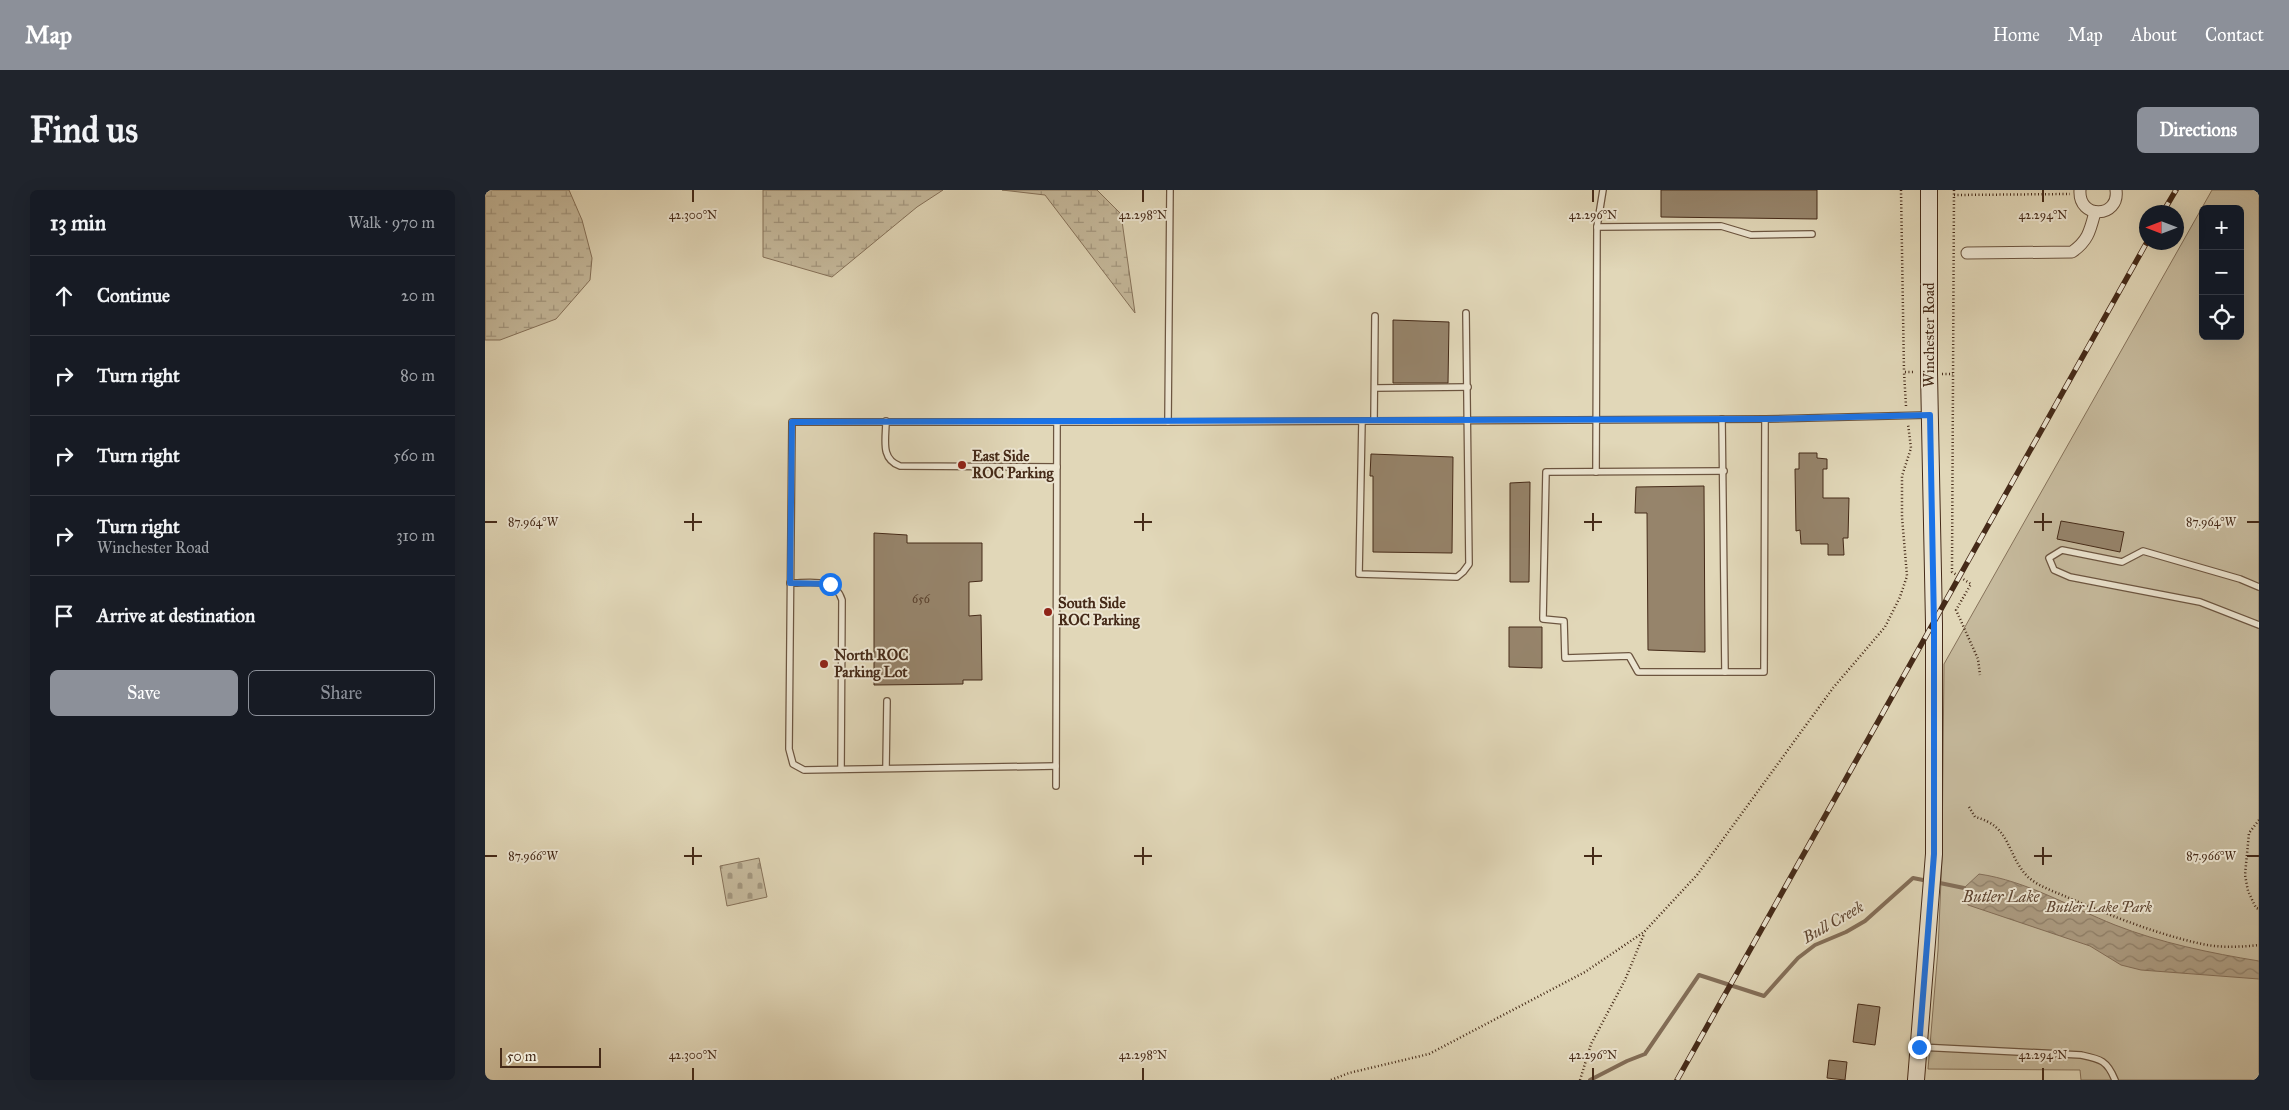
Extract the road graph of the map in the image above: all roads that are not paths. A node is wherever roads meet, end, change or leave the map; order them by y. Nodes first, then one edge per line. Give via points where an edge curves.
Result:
1 (1170, 190) edge
2 (1603, 190) edge
3 (1929, 190) edge
4 (2080, 190) edge
5 (2116, 190) edge
6 (2095, 212) junction
7 (1597, 227) junction
8 (1812, 234) dead end
9 (1967, 253) dead end
10 (1466, 313) dead end
11 (1375, 316) dead end
12 (1467, 387) junction
13 (1375, 388) junction
14 (1930, 415) junction
15 (1721, 419) junction
16 (1765, 419) junction
17 (1374, 420) junction
18 (1468, 420) junction
19 (1597, 420) junction
20 (1363, 421) junction
21 (886, 422) junction
22 (1057, 422) junction
23 (1168, 422) junction
24 (1057, 466) junction
25 (1723, 470) junction
26 (1596, 472) junction
27 (790, 583) junction
28 (2259, 587) edge
29 (2259, 625) edge
30 (1725, 672) junction
31 (887, 701) dead end
32 (1056, 766) junction
33 (886, 768) junction
34 (841, 769) junction
35 (1056, 786) dead end
36 (1919, 1047) junction
37 (1916, 1080) edge
38 (2115, 1080) edge

1 - 23 lane
2 - 7 lane
3 - 14 main road, Winchester Road
4 - 6 street via 2079,197 2084,207
5 - 6 street via 2113,206
6 - 9 street via 2082,245 2072,252
7 - 8 lane via 1721,226 1751,235
7 - 19 lane
10 - 12 lane
11 - 13 lane
12 - 13 lane
12 - 18 lane
13 - 17 lane
14 - 16 lane
14 - 36 main road, Winchester Road via 1934,854
15 - 16 lane
15 - 19 lane
15 - 25 lane
16 - 30 lane via 1764,672
17 - 18 lane
17 - 20 lane
18 - 19 lane
18 - 20 lane via 1469,564 1457,577 1359,574
19 - 26 lane
20 - 23 lane
21 - 22 lane
21 - 24 lane via 887,457 900,466
21 - 27 lane via 792,422
22 - 23 lane
22 - 24 lane
24 - 32 lane
25 - 26 lane
25 - 30 lane
26 - 30 lane via 1546,472 1543,619 1564,620 1565,658 1629,656 1638,672
27 - 34 lane via 830,584 839,591 842,600
27 - 34 lane via 789,749 793,764 804,770
28 - 29 lane via 2143,551 2122,562 2062,550 2049,558 2055,570 2070,577 2200,602
31 - 33 lane
32 - 33 lane
32 - 35 lane
33 - 34 lane
36 - 37 main road, Winchester Road
36 - 38 lane via 2081,1055 2102,1060

